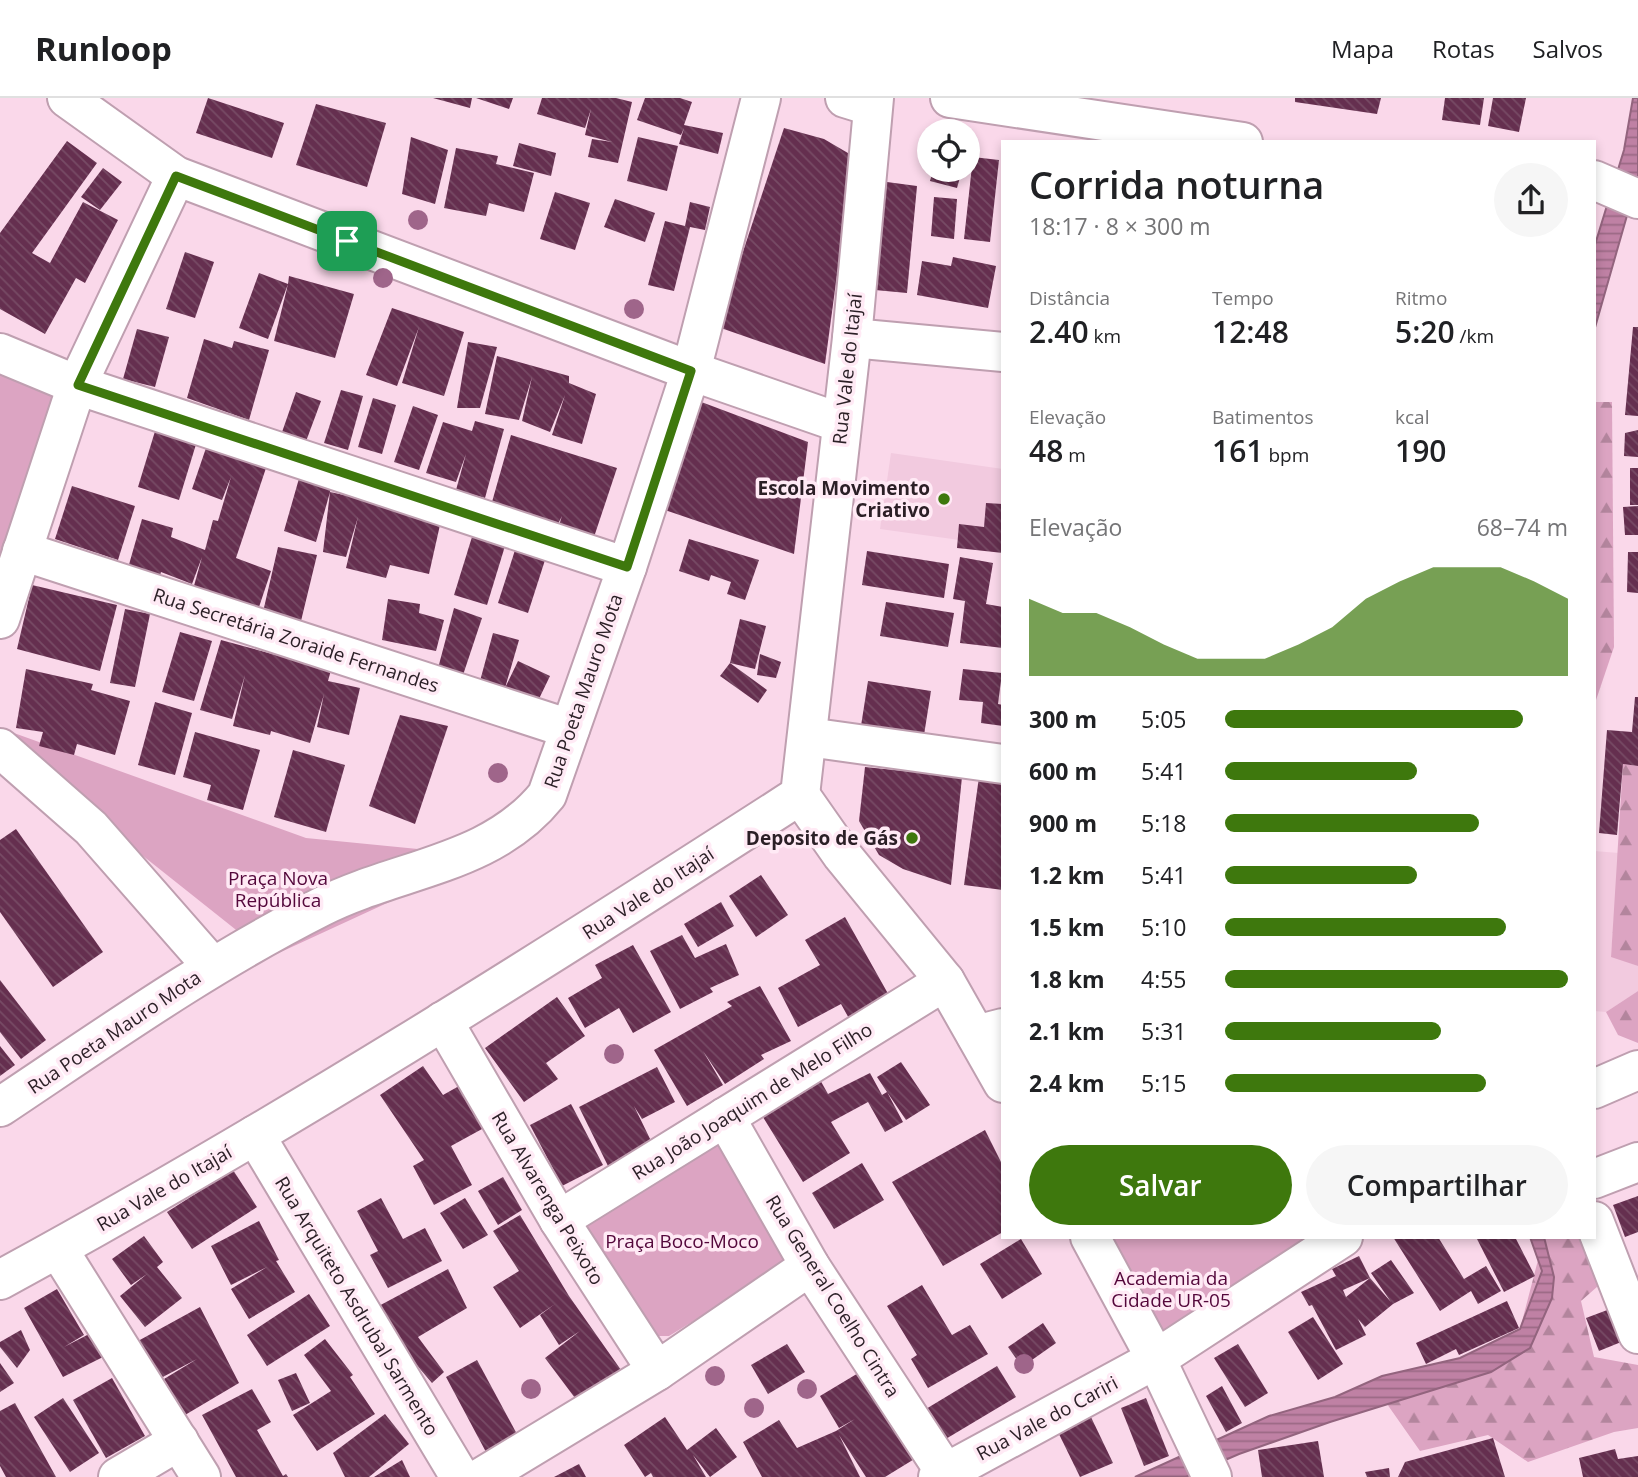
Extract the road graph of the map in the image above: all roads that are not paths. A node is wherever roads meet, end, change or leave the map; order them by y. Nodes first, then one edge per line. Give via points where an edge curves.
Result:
1 (67, 98) edge
2 (761, 98) edge
3 (950, 98) edge
4 (863, 101) edge
5 (1230, 140) edge
6 (176, 176) junction
7 (1596, 181) edge
8 (1638, 199) edge
9 (852, 338) junction
10 (1001, 352) edge
11 (0, 353) edge
12 (691, 371) junction
13 (78, 385) junction
14 (841, 423) junction
15 (22, 551) junction
16 (627, 567) junction
17 (0, 619) edge
18 (570, 729) junction
19 (808, 737) junction
20 (0, 748) edge
21 (1001, 764) edge
22 (800, 795) junction
23 (212, 966) junction
24 (945, 982) junction
25 (443, 1021) junction
26 (989, 1031) edge
27 (1638, 1070) edge
28 (1001, 1076) edge
29 (1596, 1088) edge
30 (0, 1107) edge
31 (725, 1117) junction
32 (255, 1135) junction
33 (1638, 1162) edge
34 (1596, 1178) edge
35 (559, 1220) junction
36 (1596, 1226) edge
37 (1091, 1239) edge
38 (1339, 1239) edge
39 (58, 1248) junction
40 (810, 1266) junction
41 (0, 1280) edge
42 (1638, 1334) edge
43 (1156, 1359) junction
44 (657, 1371) junction
45 (179, 1441) junction
46 (1207, 1465) edge
47 (941, 1475) edge
48 (118, 1477) edge
49 (201, 1477) edge
50 (460, 1477) edge
51 (482, 1477) edge

1 - 6 street
2 - 12 street, Rua Poeta Mauro Mota
3 - 5 street
4 - 9 street, Rua Vale do Itajaí
6 - 12 street
6 - 13 street
7 - 8 street
9 - 10 street
9 - 14 street, Rua Vale do Itajaí
11 - 13 street
12 - 14 street
12 - 16 street, Rua Poeta Mauro Mota
13 - 15 street
13 - 16 street
14 - 19 street, Rua Vale do Itajaí
15 - 17 street
15 - 18 street, Rua Secretária Zoraide Fernandes
16 - 18 street, Rua Poeta Mauro Mota
18 - 23 street, Rua Poeta Mauro Mota via 547,795 529,817 486,847 324,905
19 - 21 street
19 - 22 street, Rua Vale do Itajaí
20 - 23 street via 91,828
22 - 24 street via 842,855
22 - 25 street, Rua Vale do Itajaí
23 - 30 street, Rua Poeta Mauro Mota
24 - 26 street
24 - 31 street, Rua João Joaquim de Melo Filho
25 - 32 street, Rua Vale do Itajaí
25 - 35 street, Rua Alvarenga Peixoto
26 - 28 street
27 - 29 street
31 - 35 street, Rua João Joaquim de Melo Filho
31 - 40 street, Rua General Coelho Cintra
32 - 39 street, Rua Vale do Itajaí
32 - 50 street, Rua Arquiteto Asdrubal Sarmento
33 - 34 street
35 - 44 street, Rua Alvarenga Peixoto
36 - 42 street
37 - 43 street
38 - 43 street, Rua Vale do Cariri
39 - 41 street, Rua Vale do Itajaí
39 - 45 street
40 - 44 street
40 - 47 street, Rua General Coelho Cintra
43 - 46 street
43 - 47 street, Rua Vale do Cariri
44 - 51 street
45 - 48 street
45 - 49 street

